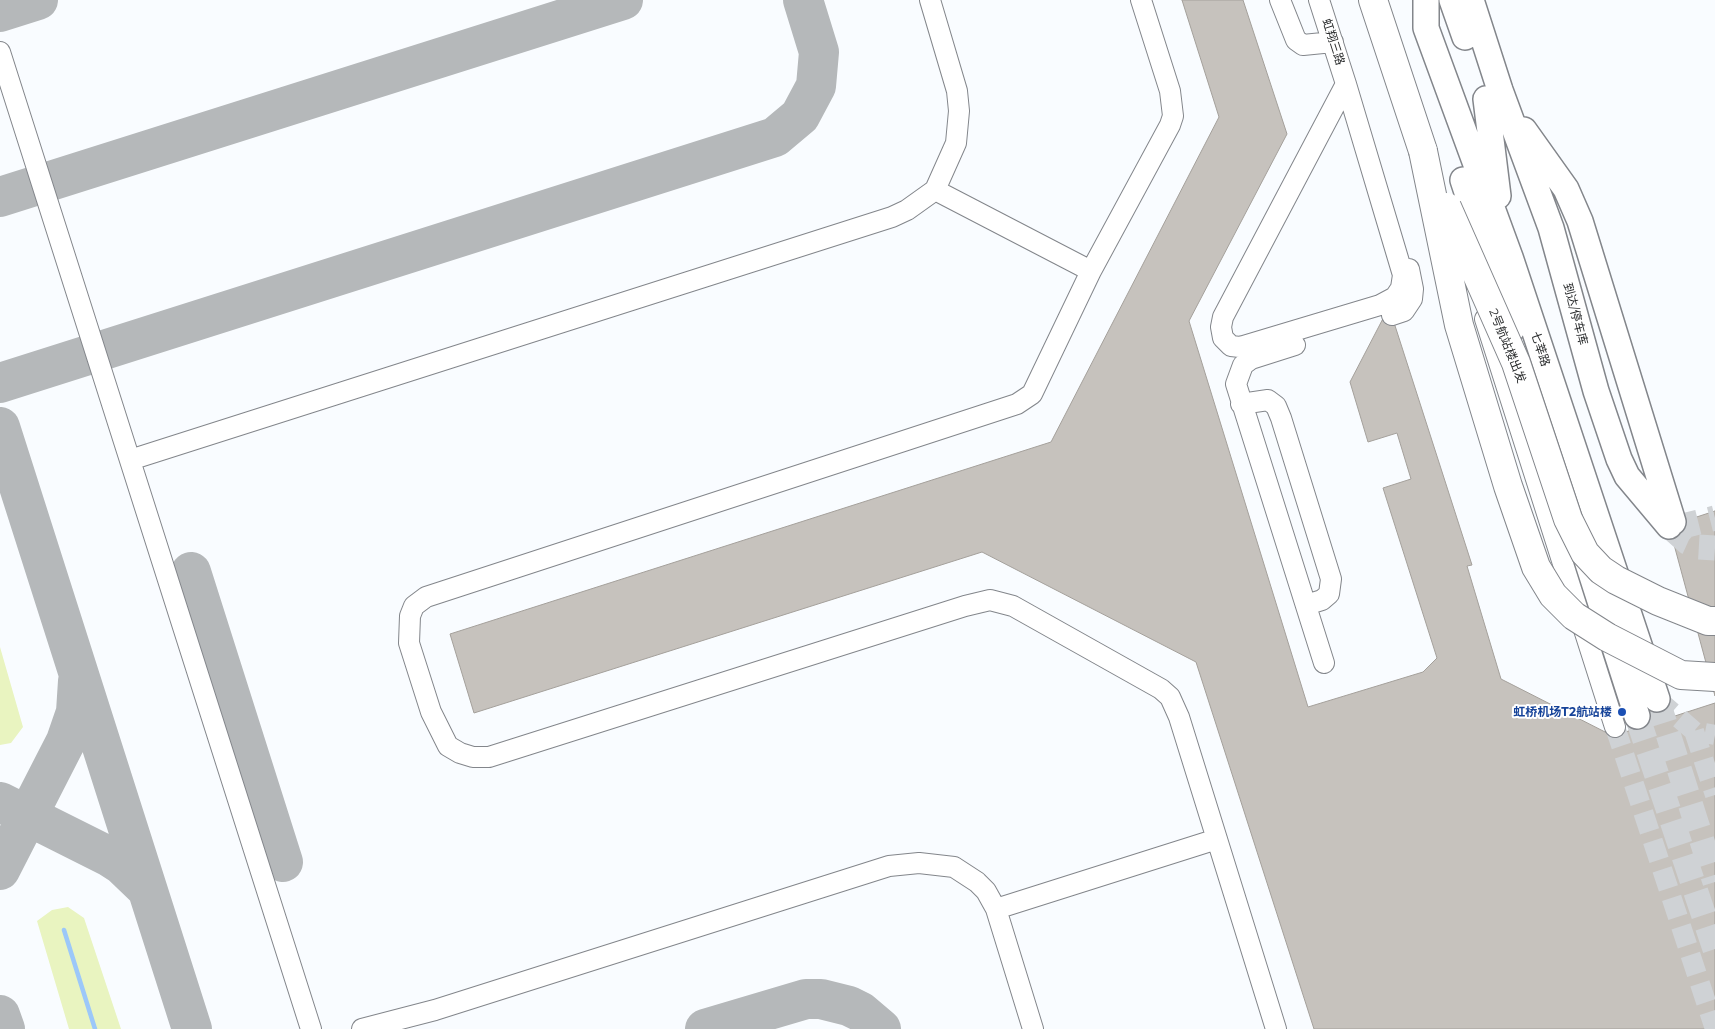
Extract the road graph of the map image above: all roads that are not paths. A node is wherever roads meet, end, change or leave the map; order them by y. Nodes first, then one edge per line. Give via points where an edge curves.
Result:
1 (930, 0) edge
2 (1141, 0) edge
3 (1280, 0) edge
4 (1319, 0) edge
5 (1372, 0) edge
6 (1384, 0) edge
7 (1426, 0) edge
8 (1444, 0) edge
9 (1452, 0) edge
10 (1471, 0) edge
11 (1426, 28) junction
12 (1465, 39) junction
13 (1333, 42) junction
14 (0, 52) edge
15 (1346, 84) junction
16 (1493, 95) junction
17 (1422, 151) junction
18 (935, 190) junction
19 (1510, 257) junction
20 (1091, 272) junction
21 (1241, 404) junction
22 (130, 460) junction
23 (1306, 605) junction
24 (1715, 621) edge
25 (1324, 663) dead end
26 (1715, 677) edge
27 (1657, 699) tunnel mouth
28 (1637, 716) tunnel mouth
29 (1615, 727) tunnel mouth
30 (1216, 839) junction
31 (996, 908) junction
32 (311, 1029) edge
33 (362, 1029) edge
34 (1032, 1029) edge
35 (1276, 1029) edge

1 - 18 street via 952,72 959,111 956,143
2 - 20 street via 1170,91 1173,116
3 - 13 street via 1296,40 1303,45
4 - 13 street, 虹翔三路
5 - 17 highway, 2号航站楼出发
6 - 29 street
7 - 11 main road, 七莘路
8 - 12 main road
9 - 12 main road, 到达/停车库
10 - 16 main road, 到达/停车库
11 - 19 main road, 七莘路
11 - 28 main road via 1429,85 1470,198
12 - 16 main road, 到达/停车库
13 - 15 street, 虹翔三路
14 - 22 street
15 - 15 street via 1223,317 1223,338 1231,346 1240,347 1380,305 1401,288 1402,275
15 - 21 street via 1360,106 1371,136 1411,275 1412,299 1404,311 1251,360 1243,365 1237,377
16 - 16 main road, 到达/停车库 via 1566,189 1580,221 1671,525 1627,476 1619,459 1596,391 1551,228
16 - 19 main road via 1497,187
17 - 24 highway, 2号航站楼出发, bridge via 1516,363 1568,519 1585,553 1616,580 1658,601
17 - 26 highway, bridge via 1459,325 1536,567 1553,595 1574,616 1607,637 1681,675
18 - 20 street
18 - 22 street via 892,217
19 - 27 main road, 七莘路
20 - 30 street via 1036,388 1017,404 426,597 414,606 410,616 409,643 431,712 448,746 466,755 489,757 965,606 990,600 1001,601 1150,682 1170,697
21 - 23 street
21 - 23 street via 1268,400 1276,406 1281,418 1331,579 1329,594
22 - 32 street
23 - 25 street
30 - 31 street
30 - 35 street
31 - 33 street via 978,882 954,867 919,863 889,866 435,1010
31 - 34 street

